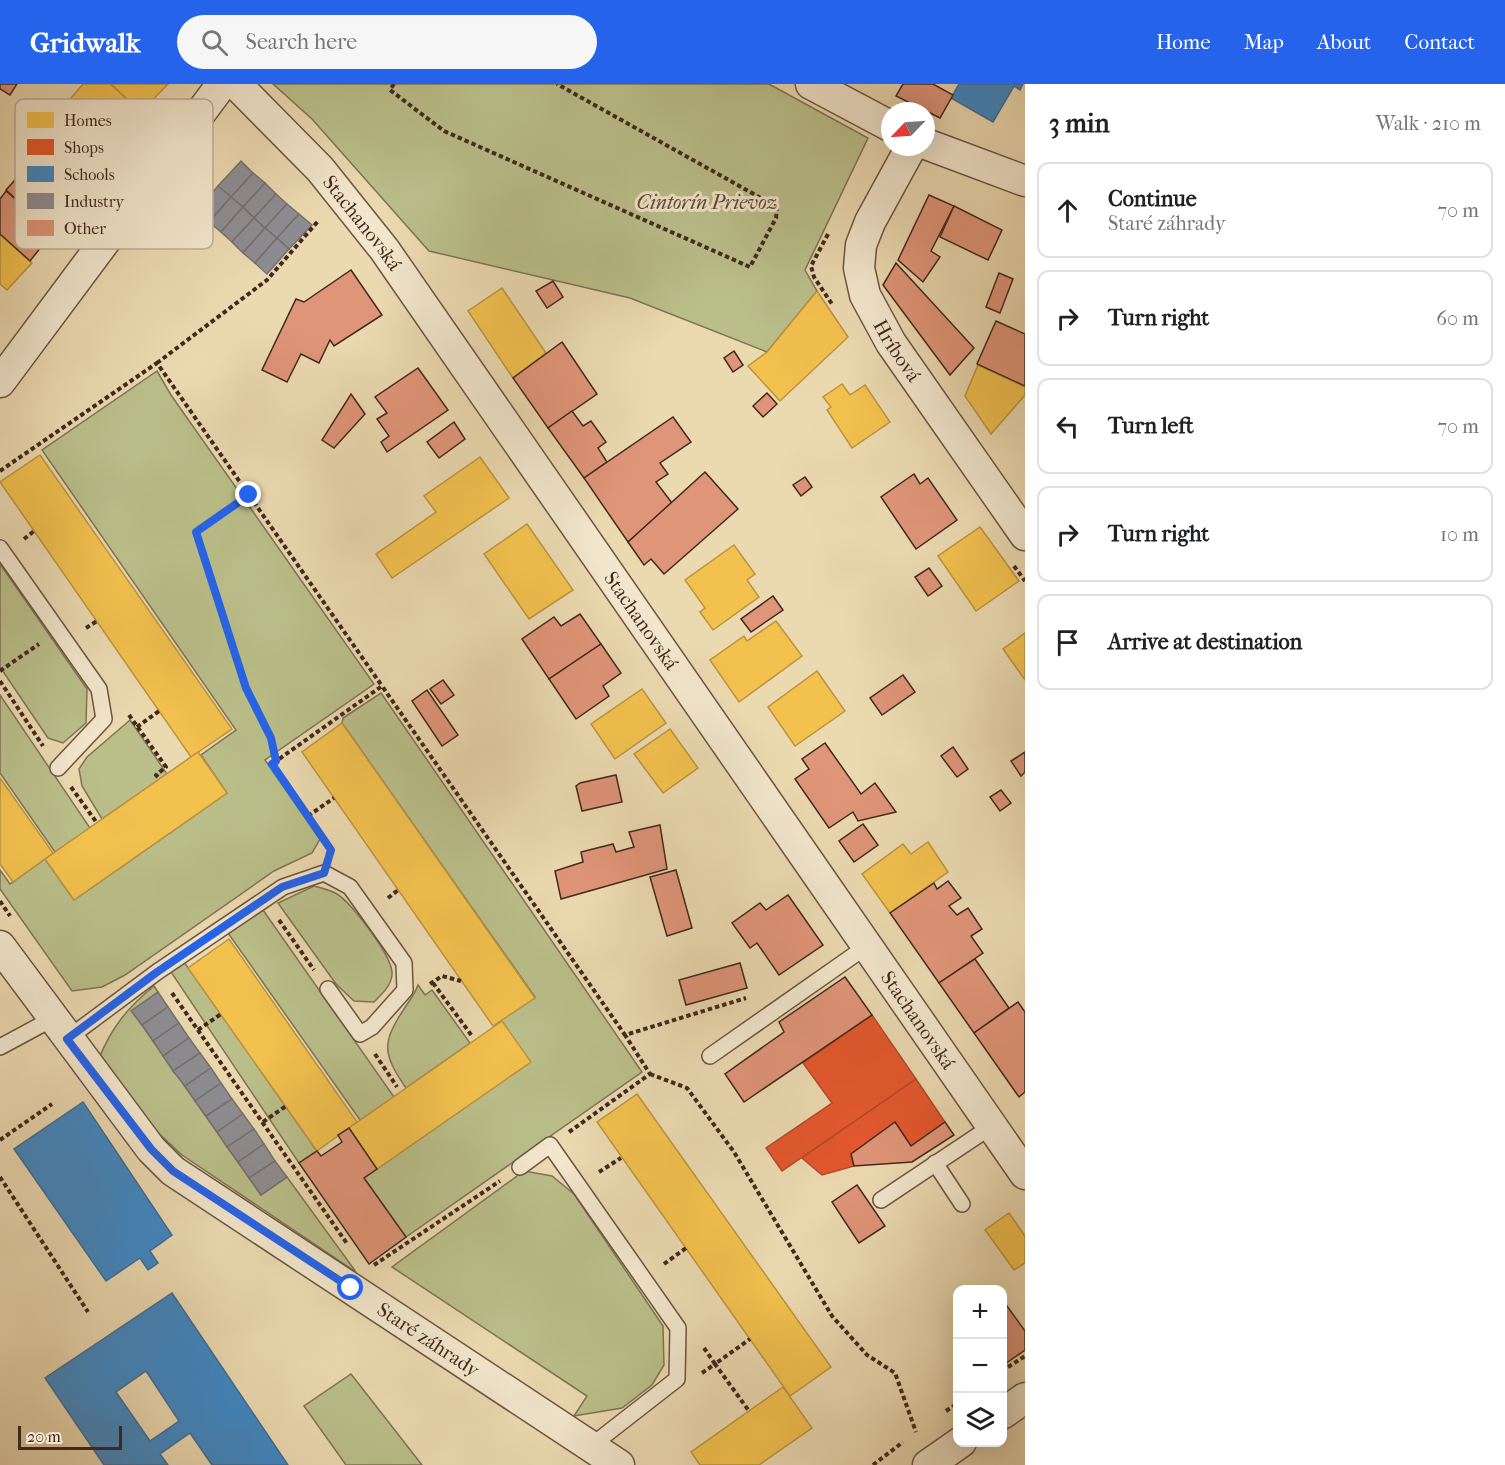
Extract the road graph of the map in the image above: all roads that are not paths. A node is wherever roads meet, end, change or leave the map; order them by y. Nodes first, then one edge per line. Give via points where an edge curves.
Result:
1 (222, 84) edge
2 (236, 84) edge
3 (811, 84) edge
4 (211, 99) edge
5 (881, 121) edge
6 (935, 147) edge
7 (906, 156) edge
8 (1025, 181) edge
9 (99, 249) edge
10 (0, 382) edge
11 (1025, 536) edge
12 (0, 548) edge
13 (58, 768) road end
14 (0, 946) edge
15 (867, 946) junction
16 (328, 989) road end
17 (60, 1029) junction
18 (0, 1047) edge
19 (710, 1056) dead end
20 (992, 1126) junction
21 (935, 1163) junction
22 (520, 1167) road end
23 (1025, 1173) edge
24 (881, 1200) dead end
25 (962, 1204) dead end
26 (1025, 1398) edge
27 (1007, 1411) edge
28 (591, 1446) junction
29 (955, 1447) edge
30 (619, 1465) edge
31 (928, 1465) edge

1 - 4 street
2 - 15 street, Stachanovská via 320,169 384,249
3 - 5 street
6 - 8 street
7 - 11 street, Hríbová via 861,245 859,268 865,295 891,343
9 - 10 street
12 - 13 lane via 99,689 104,720
14 - 17 street, Staré záhrady
15 - 19 lane
15 - 20 street, Stachanovská
16 - 17 lane via 360,1034 372,1027 405,990 404,963 350,887 324,873 282,887 157,972
17 - 18 lane
17 - 28 street, Staré záhrady via 151,1149 173,1171
20 - 21 lane
20 - 23 street, Stachanovská
21 - 24 lane
21 - 25 lane
22 - 28 lane via 550,1145 678,1328 677,1379
26 - 27 street
28 - 30 street, Staré záhrady
29 - 31 street

